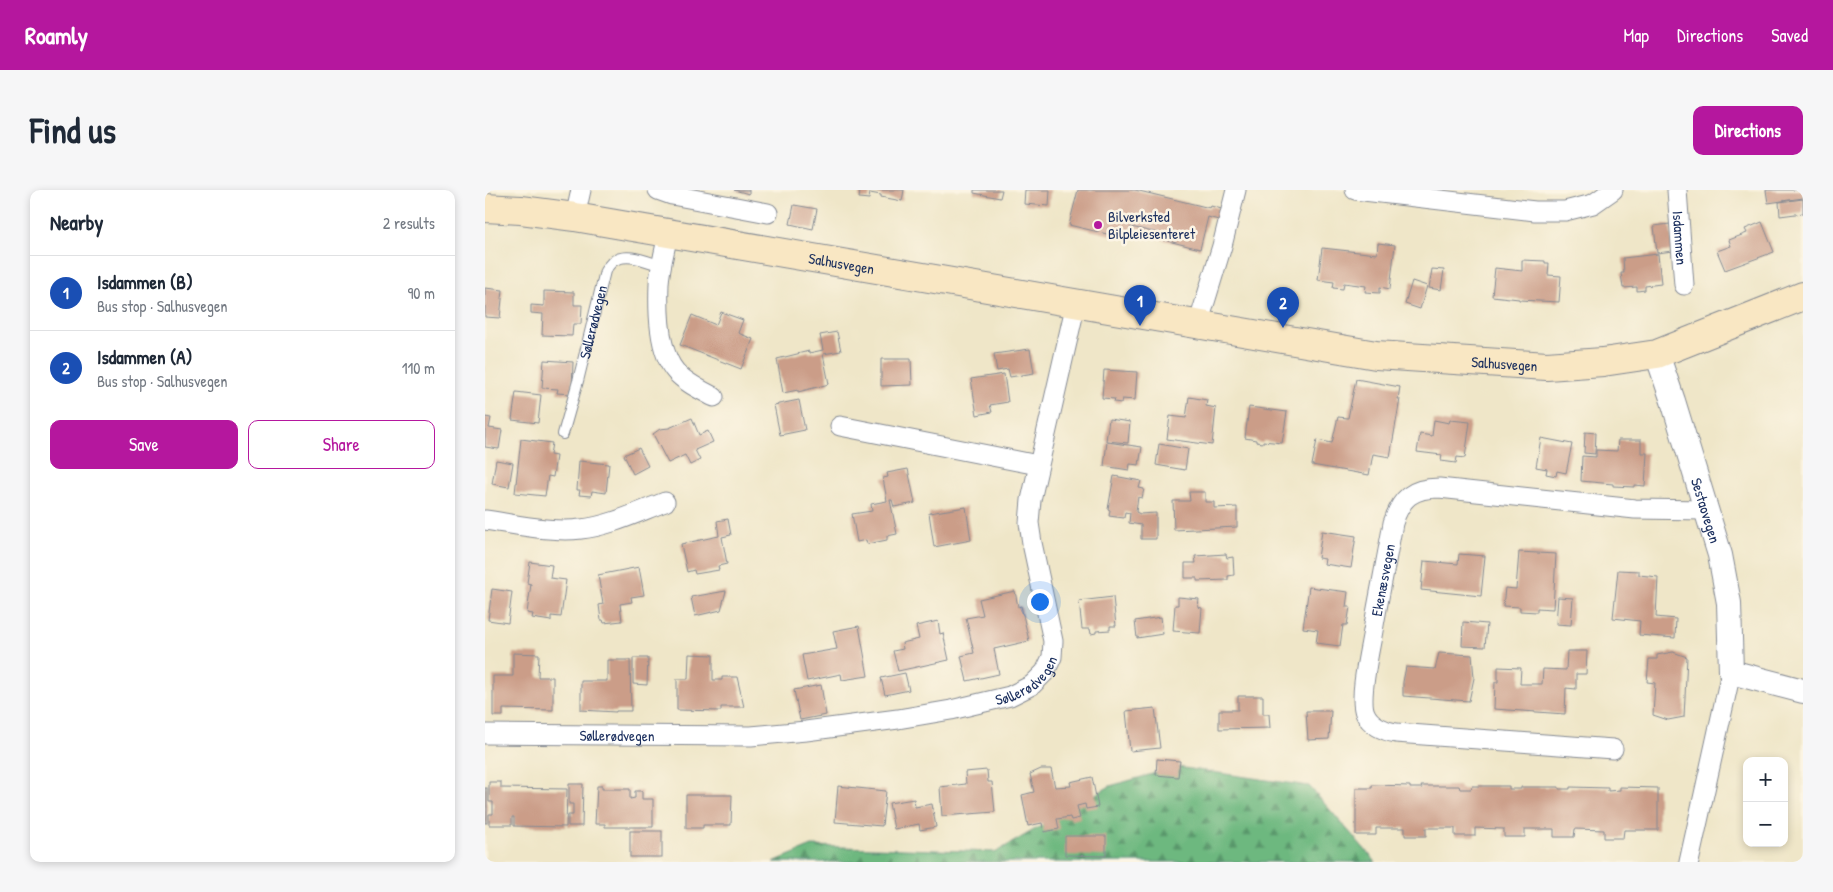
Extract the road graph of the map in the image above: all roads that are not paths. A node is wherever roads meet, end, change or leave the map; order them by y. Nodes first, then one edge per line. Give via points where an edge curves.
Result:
1 (581, 190) edge
2 (659, 190) edge
3 (1236, 190) edge
4 (1355, 190) edge
5 (1613, 190) edge
6 (1677, 190) edge
7 (485, 208) edge
8 (768, 212) dead end
9 (575, 217) junction
10 (668, 234) junction
11 (662, 266) junction
12 (1684, 285) dead end
13 (1803, 296) edge
14 (1076, 302) junction
15 (1198, 324) junction
16 (1657, 354) junction
17 (714, 397) dead end
18 (840, 426) dead end
19 (563, 434) dead end
20 (1038, 465) junction
21 (665, 502) dead end
22 (1707, 510) junction
23 (485, 520) edge
24 (1731, 672) junction
25 (1803, 691) edge
26 (485, 734) edge
27 (1613, 749) dead end
28 (1689, 862) edge

1 - 9 street
2 - 8 street
3 - 15 street
4 - 5 street via 1535,211 1565,211 1593,204
6 - 12 street, Isdammen
7 - 9 main road, Salhusvegen
9 - 10 main road, Salhusvegen
10 - 11 street
10 - 14 main road, Salhusvegen
11 - 17 street via 659,283 664,350 677,374
11 - 19 lane, Søllerødvegen via 631,257 612,261 605,271
13 - 16 main road, Salhusvegen
14 - 15 main road, Salhusvegen
14 - 20 street, Søllerødvegen
15 - 16 main road, Salhusvegen via 1376,355 1472,362 1547,366
16 - 22 street, Sestaovegen
18 - 20 street
20 - 26 street, Søllerødvegen via 1029,523 1053,641 1052,656 1045,672 1032,684 1010,696 898,719 751,736
21 - 23 street via 579,530
22 - 24 street, Sestaovegen via 1729,604
22 - 27 street, Ekenæsvegen via 1635,508 1425,488 1414,492 1397,510 1367,663 1363,703 1374,724 1384,731 1396,733
24 - 25 street
24 - 28 street, Sestaovegen

